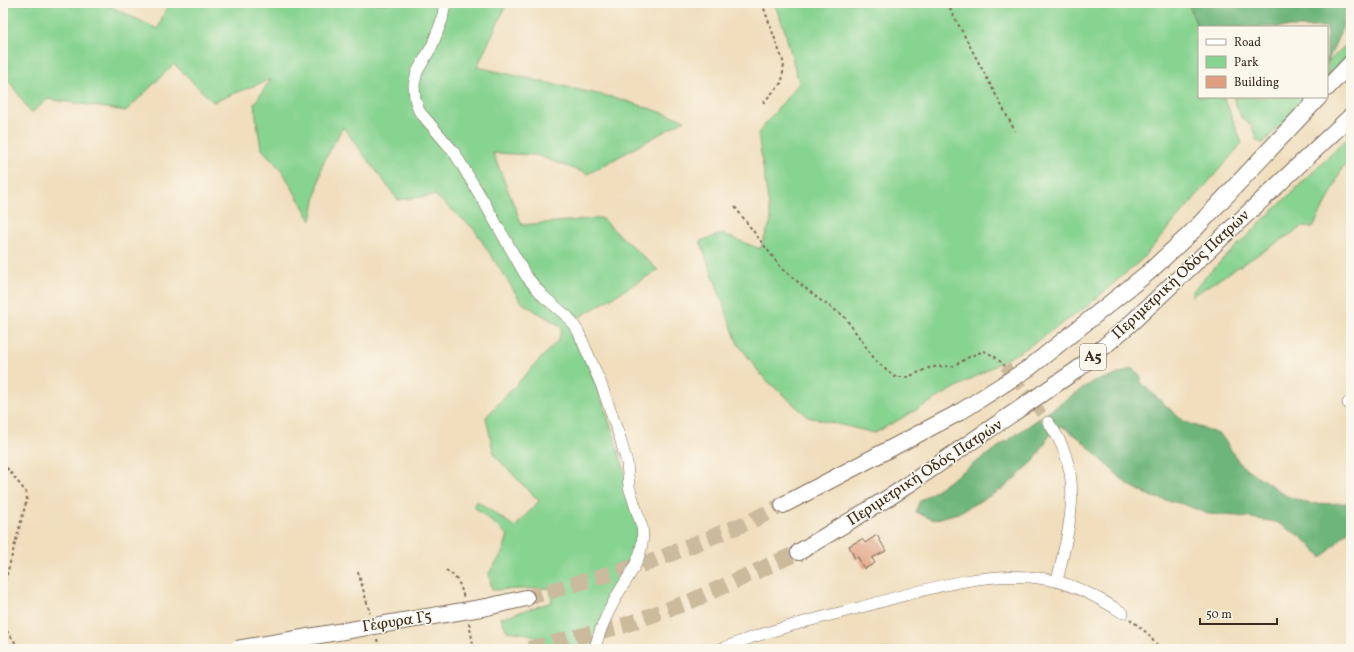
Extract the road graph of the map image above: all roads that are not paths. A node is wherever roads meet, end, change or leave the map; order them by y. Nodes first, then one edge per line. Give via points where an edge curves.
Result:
1 (445, 3) edge
2 (1351, 63) edge
3 (1328, 87) edge
4 (1318, 98) edge
5 (1351, 116) edge
6 (1048, 422) tunnel mouth
7 (783, 505) tunnel mouth
8 (799, 552) tunnel mouth
9 (1057, 581) junction
10 (526, 598) tunnel mouth
11 (1123, 613) road end
12 (237, 649) edge
13 (596, 649) edge
14 (721, 649) edge

1 - 13 street via 442,20 432,46 417,72 414,85 419,111 454,152 526,276 568,317 578,331 601,384 620,438 627,464 629,487 642,527 643,539 635,568 608,613
2 - 3 highway
4 - 7 highway, Περιμετρική Οδός Πατρών / Α5 via 1195,229 1155,267 1029,368 953,416
5 - 8 highway, Περιμετρική Οδός Πατρών / Α5 via 1078,370 896,493
6 - 9 street via 1066,451 1072,481 1070,522
9 - 11 street via 1094,596
9 - 14 street via 1018,577 964,582 792,626
10 - 12 highway, Γέφυρα Γ5, bridge via 487,608

